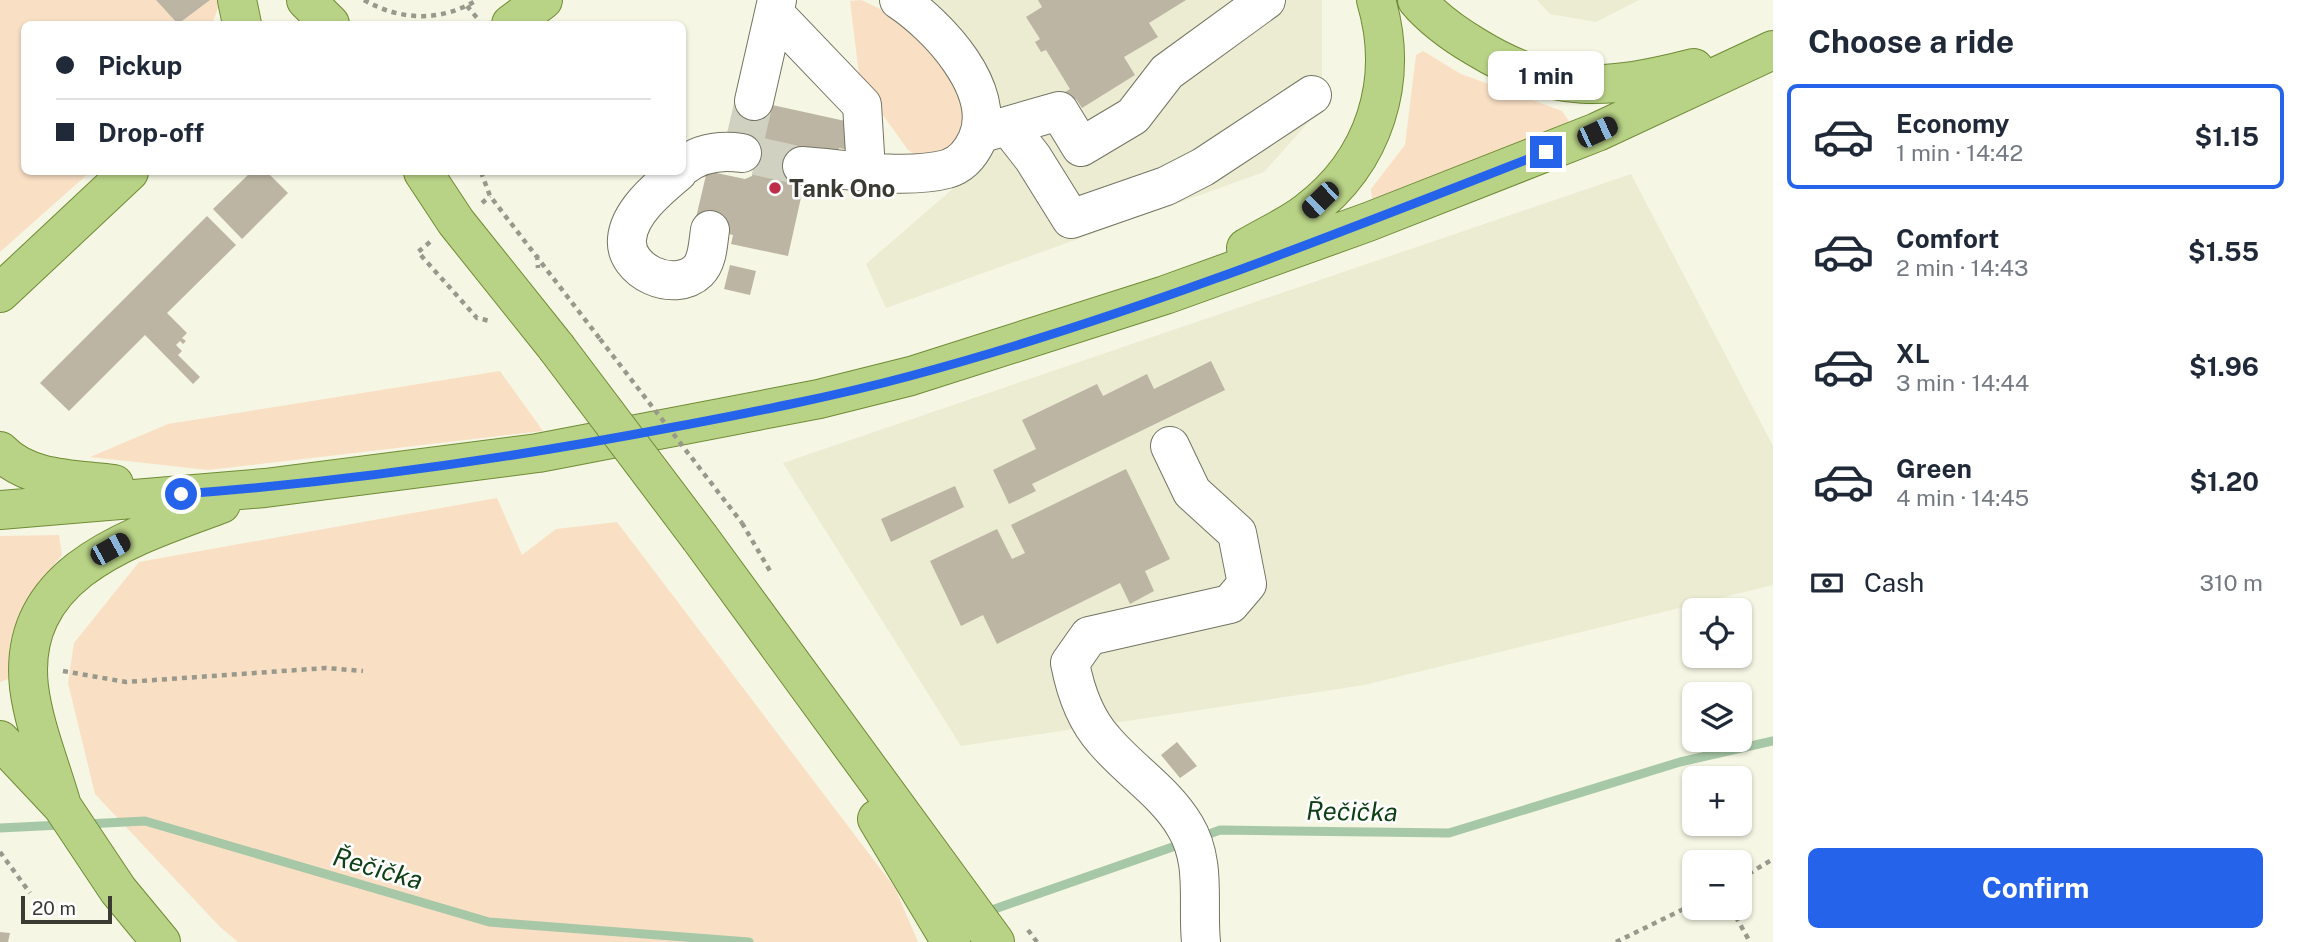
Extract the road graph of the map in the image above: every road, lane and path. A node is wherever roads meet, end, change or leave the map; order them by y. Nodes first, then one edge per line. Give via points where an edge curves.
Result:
1 (237, 0) edge
2 (306, 0) edge
3 (364, 0) edge
4 (477, 0) edge
5 (544, 0) edge
6 (899, 0) edge
7 (1266, 0) edge
8 (1377, 0) edge
9 (1417, 0) edge
10 (776, 6) edge
11 (241, 21) edge
12 (327, 21) edge
13 (515, 21) edge
14 (1773, 47) edge
15 (1312, 96) dead end
16 (754, 101) tunnel mouth
17 (993, 130) junction
18 (738, 156) tunnel mouth
19 (686, 164) edge
20 (802, 166) tunnel mouth
21 (866, 170) junction
22 (126, 175) edge
23 (425, 175) edge
24 (482, 175) edge
25 (675, 175) edge
26 (710, 230) dead end
27 (418, 252) dead end
28 (8, 286) edge
29 (1165, 295) junction
30 (0, 316) edge
31 (477, 318) dead end
32 (1170, 446) dead end
33 (0, 451) edge
34 (265, 488) junction
35 (181, 494) junction
36 (0, 509) edge
37 (742, 523) dead end
38 (777, 645) junction
39 (29, 661) junction
40 (363, 671) dead end
41 (0, 740) edge
42 (62, 806) junction
43 (0, 852) edge
44 (1773, 859) edge
45 (1752, 872) edge
46 (30, 893) dead end
47 (1682, 910) edge
48 (1738, 920) edge
49 (161, 942) edge
50 (951, 942) edge
51 (995, 942) edge
52 (1201, 942) edge
53 (1616, 942) edge
54 (1750, 942) edge

1 - 11 main road
2 - 12 main road
3 - 4 path via 419,18 443,15
5 - 13 main road
6 - 17 lane via 944,37 976,89 981,111
7 - 17 lane via 1167,72 1133,116 1080,147 1059,111
8 - 29 main road via 1387,57 1385,86 1371,136 1354,163 1307,212
9 - 14 main road via 1429,15 1499,61 1530,76 1564,82 1643,81
10 - 16 lane
10 - 21 lane via 862,105
14 - 29 main road via 1597,132
15 - 17 lane via 1166,186 1071,219 1033,158
17 - 21 lane via 950,168 921,173
18 - 19 lane via 693,158
20 - 21 lane
22 - 28 main road
23 - 38 main road, bridge
24 - 37 path, bridge via 490,196
25 - 26 lane via 637,213 627,236 627,253 638,268 659,279 684,278 698,271 705,260
27 - 31 path
28 - 30 main road
29 - 34 main road via 1001,349 819,398 538,453
32 - 52 lane via 1192,492 1237,533 1247,584 1230,604 1090,636 1070,663 1075,691 1103,740 1185,826 1197,857
33 - 35 main road via 24,468 52,477
34 - 35 main road
34 - 39 main road via 135,535 79,569 46,605
35 - 36 main road
38 - 50 main road
38 - 51 main road
39 - 40 path via 126,682 326,668
39 - 42 main road via 33,708
41 - 42 main road
42 - 49 main road via 118,890
43 - 46 path
44 - 45 path
47 - 53 path
48 - 54 path

